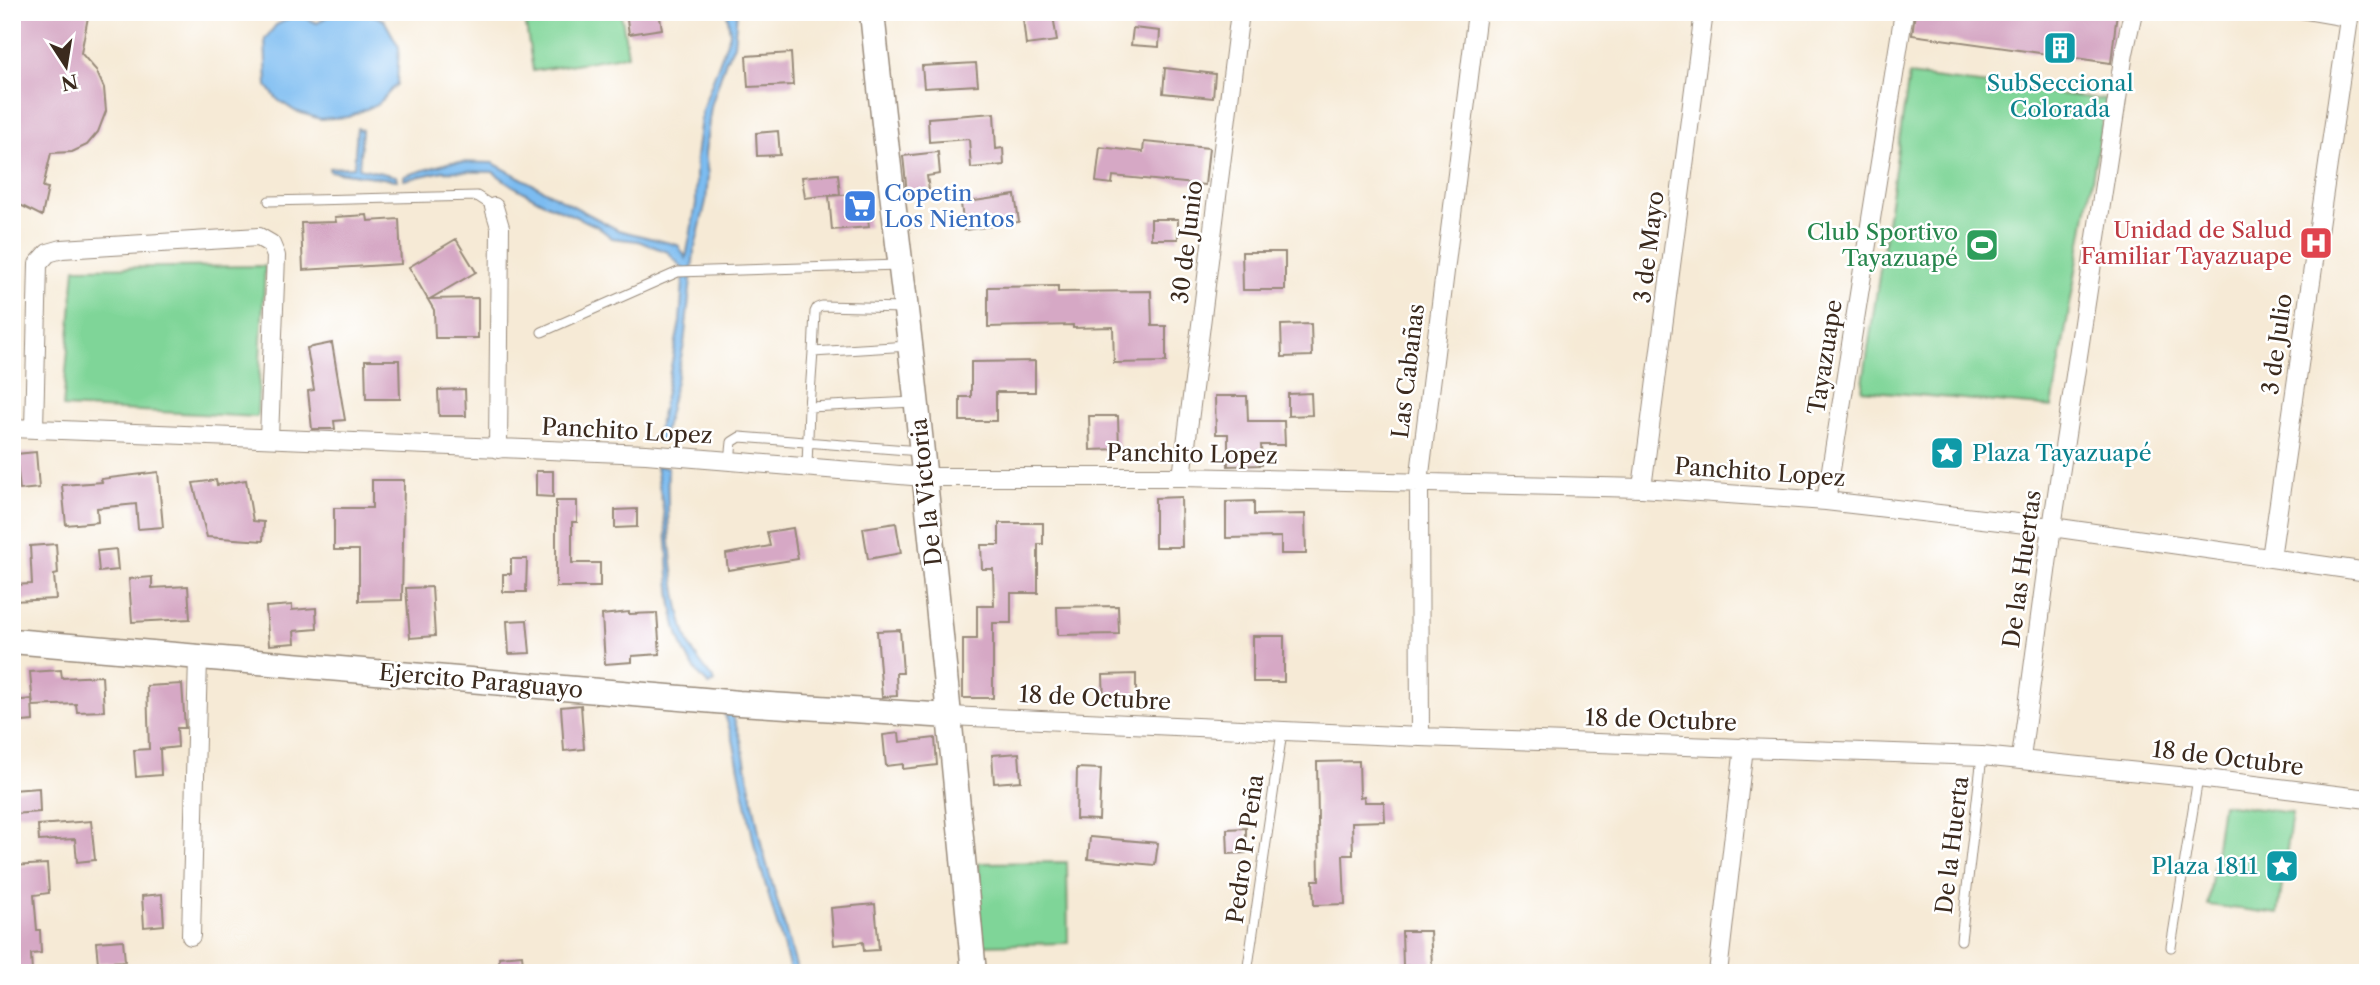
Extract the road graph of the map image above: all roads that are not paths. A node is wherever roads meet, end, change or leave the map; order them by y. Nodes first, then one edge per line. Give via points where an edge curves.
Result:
1 (873, 12) edge
2 (1240, 12) edge
3 (1478, 12) edge
4 (1704, 12) edge
5 (1904, 12) edge
6 (2133, 12) edge
7 (2292, 12) edge
8 (2307, 13) edge
9 (2350, 17) edge
10 (269, 201) dead end
11 (494, 207) joint
12 (901, 265) junction
13 (906, 308) junction
14 (542, 332) dead end
15 (910, 346) junction
16 (813, 352) junction
17 (916, 402) junction
18 (809, 407) junction
19 (12, 428) edge
20 (34, 428) junction
21 (269, 438) junction
22 (808, 443) junction
23 (498, 449) junction
24 (921, 451) junction
25 (730, 461) junction
26 (807, 467) junction
27 (924, 477) junction
28 (1182, 477) junction
29 (1419, 482) junction
30 (1642, 488) junction
31 (1826, 501) junction
32 (2052, 527) junction
33 (2271, 558) junction
34 (2368, 572) edge
35 (12, 641) edge
36 (198, 657) junction
37 (950, 716) junction
38 (1282, 732) junction
39 (1420, 737) junction
40 (1744, 747) junction
41 (1982, 756) junction
42 (2021, 758) junction
43 (2198, 778) junction
44 (2368, 799) edge
45 (191, 936) dead end
46 (1961, 940) dead end
47 (2171, 947) dead end
48 (974, 973) edge
49 (1247, 973) edge
50 (1718, 973) edge

1 - 12 main road, De la Victoria
2 - 28 street, 30 de Junio
3 - 29 street, Las Cabañas
4 - 30 street, 3 de Mayo
5 - 31 street, Tayazuape
6 - 32 street, De las Huertas
7 - 8 lane
8 - 9 lane
9 - 33 street, 3 de Julio
10 - 11 lane via 477,196
11 - 23 street via 500,227
12 - 13 main road, De la Victoria
12 - 14 lane via 678,272
13 - 15 main road, De la Victoria
13 - 16 lane via 817,308
15 - 16 lane
15 - 17 main road, De la Victoria
16 - 18 lane
17 - 18 lane
17 - 24 main road, De la Victoria
18 - 22 lane
19 - 20 street, Panchito Lopez
20 - 21 street, Panchito Lopez
20 - 21 street via 38,264 48,253 259,237 271,244 276,256
21 - 23 street, Panchito Lopez
22 - 24 lane
22 - 25 lane via 735,438
22 - 26 lane
23 - 25 street, Panchito Lopez
24 - 27 main road, De la Victoria
25 - 26 street, Panchito Lopez
26 - 27 street, Panchito Lopez
27 - 28 street, Panchito Lopez
27 - 37 main road, De la Victoria
28 - 29 street, Panchito Lopez
29 - 30 street, Panchito Lopez
29 - 39 street, Las Cabañas
30 - 31 street, Panchito Lopez
31 - 32 street, Panchito Lopez
32 - 33 street, Panchito Lopez
32 - 42 street, De las Huertas
33 - 34 street, Panchito Lopez
35 - 36 main road, Ejercito Paraguayo
36 - 37 main road, Ejercito Paraguayo via 739,703
36 - 45 street
37 - 38 street, 18 de Octubre
37 - 48 main road, De la Victoria
38 - 39 street, 18 de Octubre
38 - 49 lane, Pedro P. Peña
39 - 40 street, 18 de Octubre
40 - 41 street, 18 de Octubre
40 - 50 street
41 - 42 street, 18 de Octubre
41 - 46 lane, De la Huerta
42 - 43 street, 18 de Octubre
43 - 44 street, 18 de Octubre
43 - 47 lane

